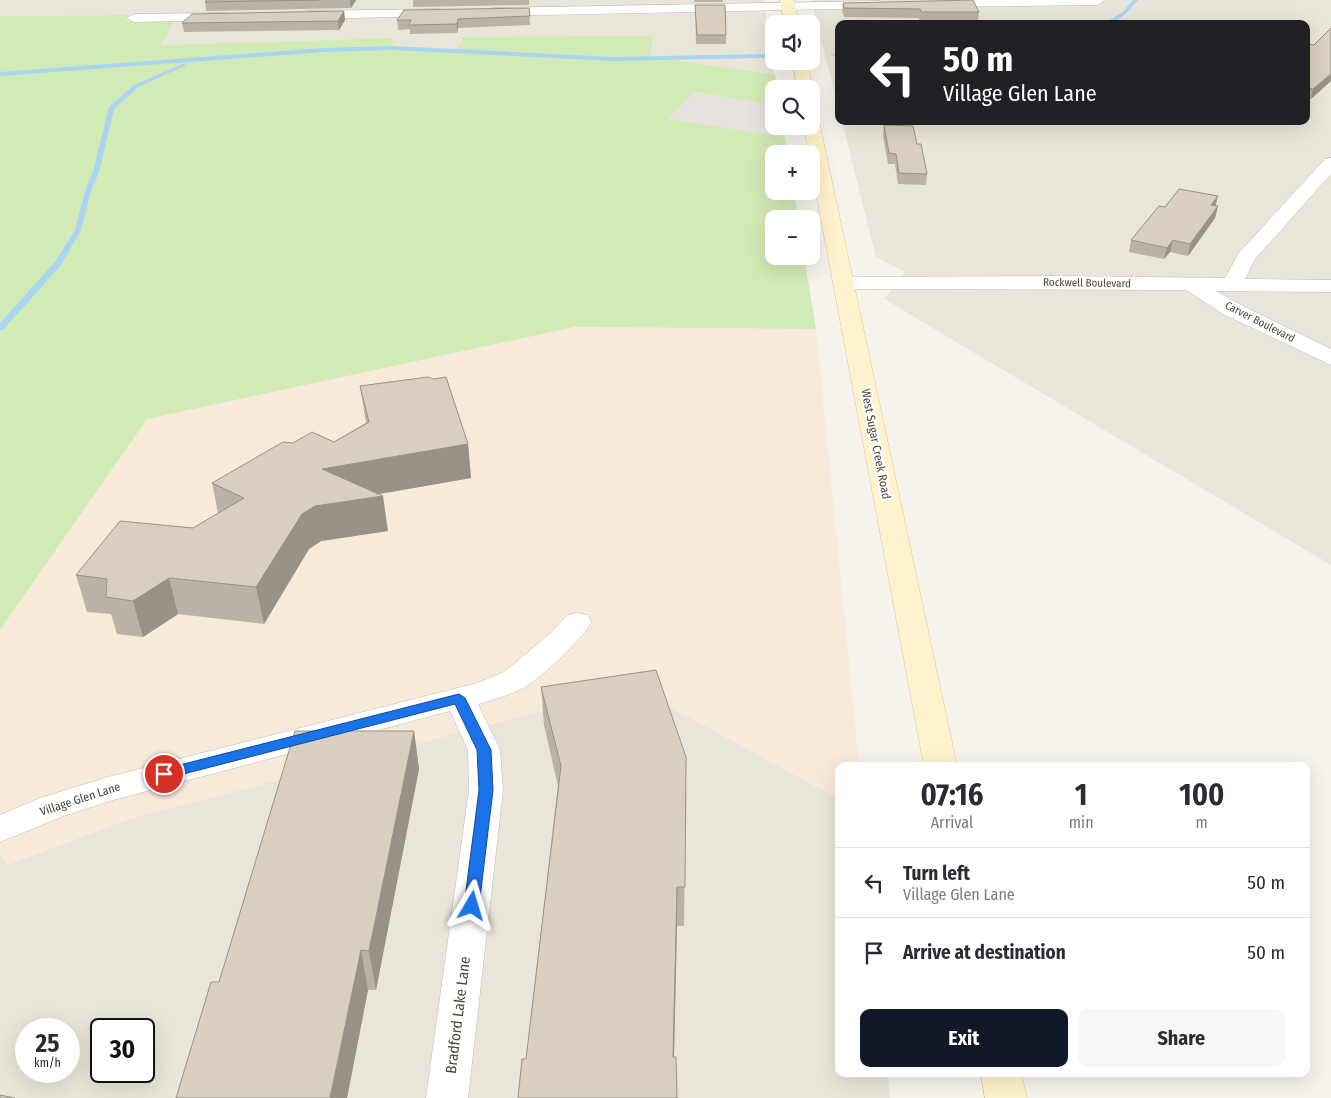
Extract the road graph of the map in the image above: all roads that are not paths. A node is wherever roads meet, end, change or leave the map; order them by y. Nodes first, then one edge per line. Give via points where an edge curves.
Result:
1 (1096, 1) edge
2 (787, 3) edge
3 (897, 4) edge
4 (927, 4) edge
5 (451, 12) edge
6 (481, 12) edge
7 (292, 15) edge
8 (243, 16) edge
9 (134, 18) dead end
10 (814, 135) edge
11 (1331, 163) edge
12 (844, 283) junction
13 (1190, 284) junction
14 (1232, 284) junction
15 (1331, 286) edge
16 (1331, 358) edge
17 (577, 622) dead end
18 (459, 698) junction
19 (940, 762) edge
20 (0, 829) edge
21 (1002, 1077) edge
22 (447, 1098) edge
23 (1006, 1098) edge

1 - 4 street
2 - 3 street
2 - 6 street
5 - 7 street
8 - 9 street
10 - 12 main road, West Sugar Creek Road
11 - 14 street via 1246,257
12 - 13 street, Rockwell Boulevard
12 - 19 main road, West Sugar Creek Road
13 - 14 street, Rockwell Boulevard
13 - 16 street, Carver Boulevard via 1233,310
14 - 15 street, Rockwell Boulevard
17 - 18 street, Village Glen Lane via 562,640 515,679
18 - 20 street, Village Glen Lane via 108,788
18 - 22 street, Bradford Lake Lane via 484,750 486,790
21 - 23 main road

